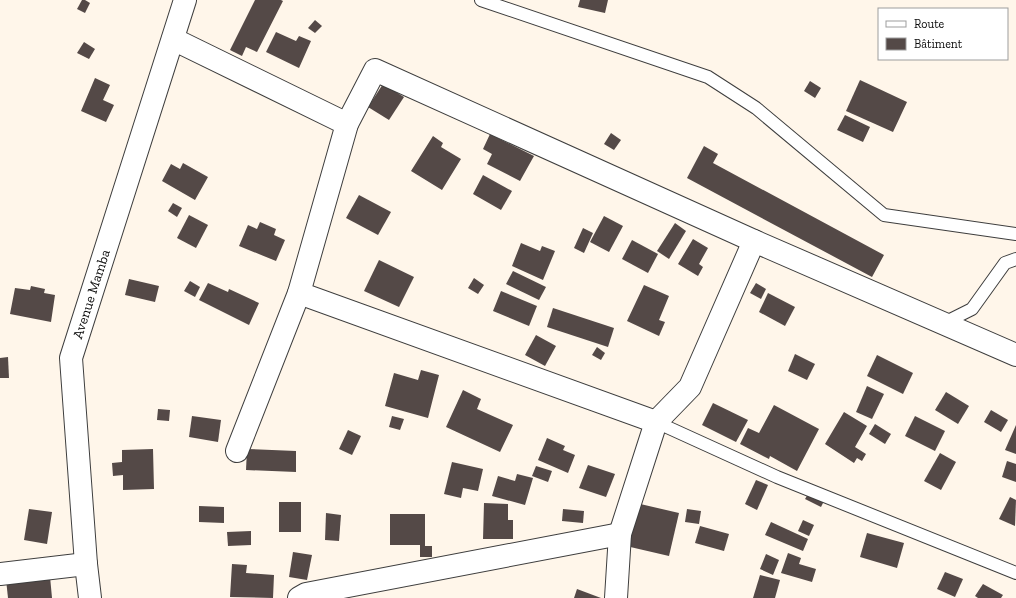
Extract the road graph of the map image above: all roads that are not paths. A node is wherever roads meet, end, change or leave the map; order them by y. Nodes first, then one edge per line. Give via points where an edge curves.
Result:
1 (185, 0) edge
2 (481, 0) edge
3 (173, 39) junction
4 (347, 124) junction
5 (1016, 234) edge
6 (754, 241) junction
7 (1016, 259) edge
8 (299, 293) junction
9 (944, 323) junction
10 (1016, 355) edge
11 (656, 422) junction
12 (236, 452) dead end
13 (620, 534) junction
14 (86, 564) junction
15 (1016, 573) edge
16 (0, 574) edge
17 (90, 598) edge
18 (299, 598) edge
19 (616, 598) edge

1 - 3 street, Avenue Mamba
2 - 5 lane via 708,77 756,108 884,215
3 - 4 street
3 - 14 street, Avenue Mamba via 71,358
4 - 6 street via 375,70
4 - 8 street
6 - 9 street
6 - 11 street via 690,387
7 - 9 lane via 1005,262 972,309
8 - 11 street
8 - 12 street
9 - 10 street
11 - 13 street
11 - 15 lane via 777,477
13 - 18 street via 306,594
13 - 19 street
14 - 16 street
14 - 17 street, Avenue Mamba

